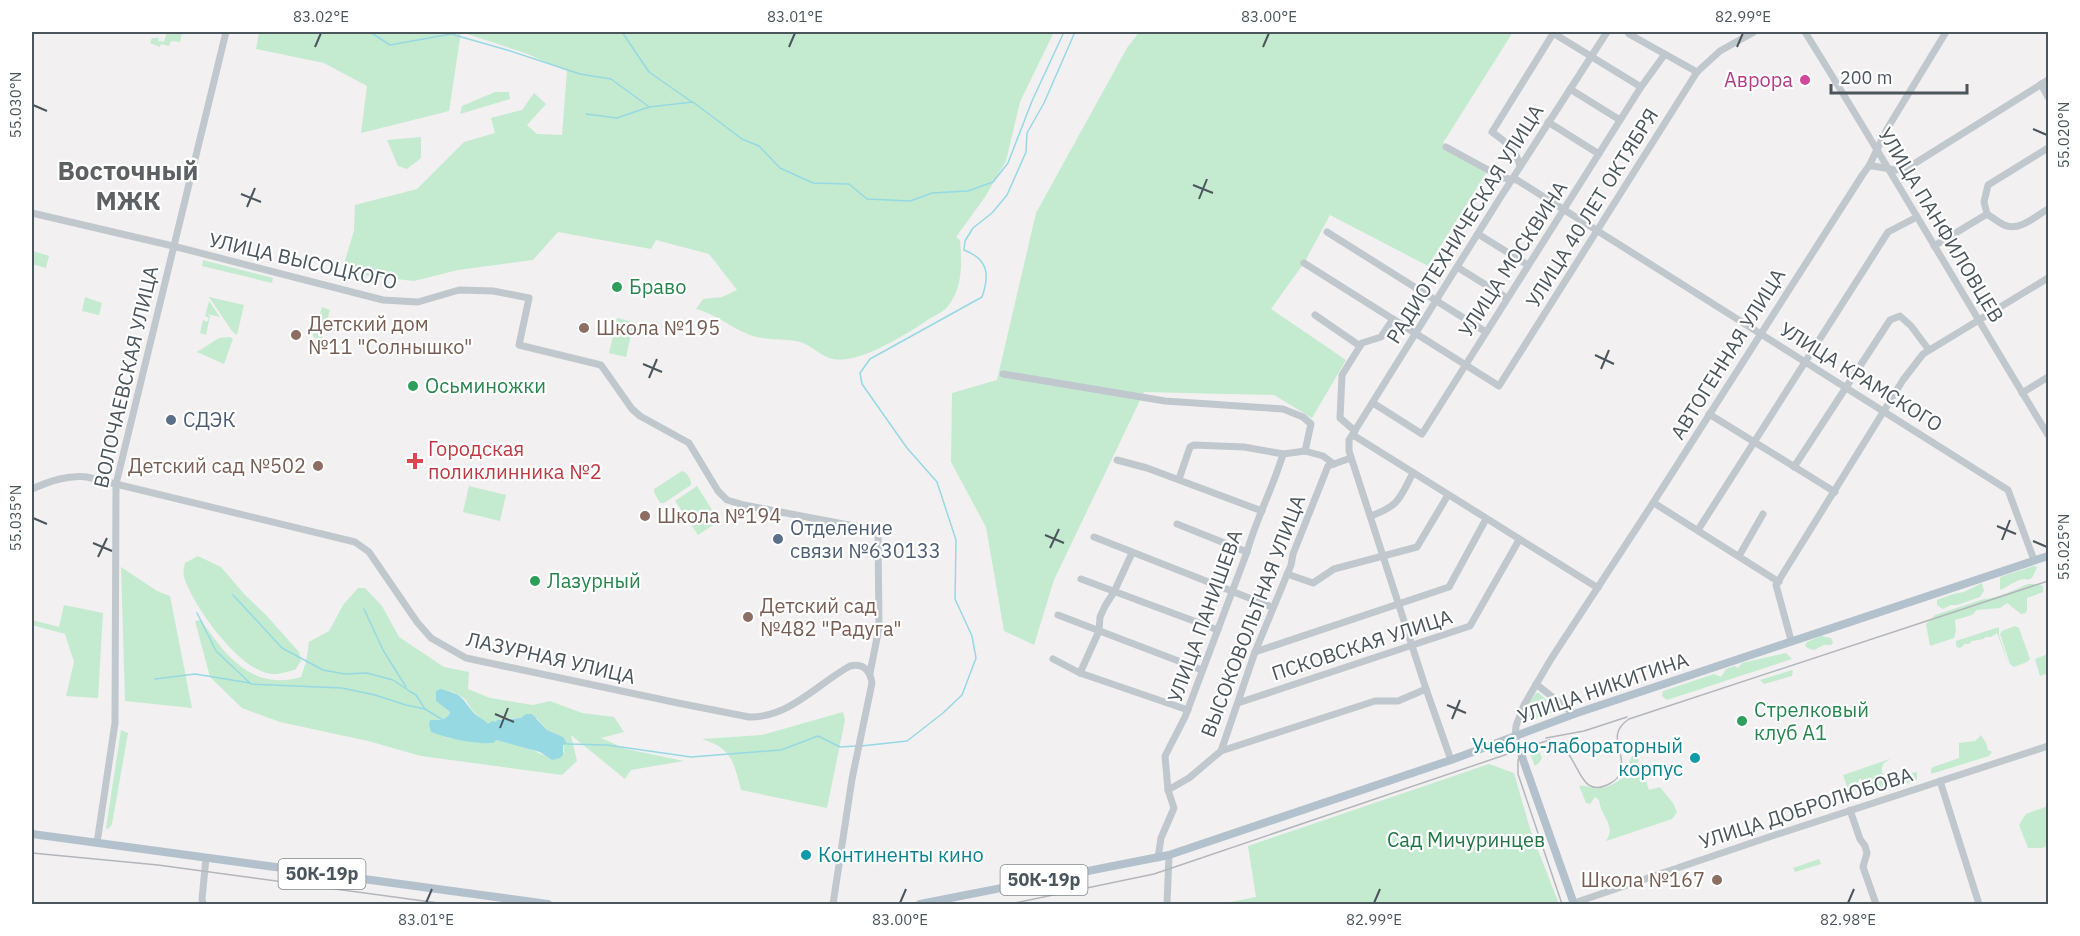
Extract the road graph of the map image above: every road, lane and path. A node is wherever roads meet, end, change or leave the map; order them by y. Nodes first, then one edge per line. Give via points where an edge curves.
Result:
1 (226, 32) edge
2 (1554, 32) edge
3 (1607, 32) edge
4 (1754, 32) edge
5 (1805, 32) edge
6 (1946, 32) edge
7 (1629, 34) dead end
8 (1665, 54) junction
9 (1591, 56) junction
10 (1697, 72) junction
11 (2049, 80) edge
12 (2041, 84) junction
13 (1641, 87) junction
14 (1570, 89) junction
15 (2049, 97) edge
16 (1620, 120) junction
17 (1548, 122) junction
18 (1446, 147) dead end
19 (1878, 148) junction
20 (2049, 148) edge
21 (1599, 154) junction
22 (1520, 166) junction
23 (1869, 166) junction
24 (1889, 169) junction
25 (1512, 179) junction
26 (2049, 209) edge
27 (1564, 210) junction
28 (32, 213) edge
29 (1987, 214) junction
30 (1917, 217) junction
31 (1598, 231) junction
32 (1327, 232) dead end
33 (1478, 234) junction
34 (173, 246) junction
35 (1934, 246) junction
36 (1304, 263) dead end
37 (1528, 265) junction
38 (1457, 267) junction
39 (2049, 278) edge
40 (1507, 298) junction
41 (1436, 300) junction
42 (1315, 315) dead end
43 (1393, 319) junction
44 (1978, 321) junction
45 (1485, 332) junction
46 (1416, 333) junction
47 (1761, 334) junction
48 (1360, 346) junction
49 (1929, 350) junction
50 (1804, 362) junction
51 (1465, 365) junction
52 (1003, 374) dead end
53 (2049, 377) edge
54 (1845, 387) junction
55 (2022, 393) junction
56 (1372, 403) junction
57 (1885, 411) junction
58 (1709, 414) junction
59 (1354, 433) junction
60 (2049, 435) edge
61 (1754, 442) junction
62 (1305, 451) junction
63 (1283, 454) junction
64 (1352, 458) junction
65 (1118, 460) dead end
66 (1331, 465) junction
67 (1794, 467) junction
68 (1413, 473) junction
69 (1179, 479) junction
70 (116, 484) junction
71 (32, 489) edge
72 (1835, 492) junction
73 (1448, 495) junction
74 (1654, 503) junction
75 (1262, 511) junction
76 (1762, 514) dead end
77 (1371, 516) junction
78 (1486, 519) junction
79 (1177, 524) dead end
80 (1698, 530) junction
81 (1094, 537) dead end
82 (1519, 540) junction
83 (1247, 552) junction
84 (1132, 553) junction
85 (2049, 555) edge
86 (1383, 556) junction
87 (1739, 556) junction
88 (2034, 560) junction
89 (1287, 574) junction
90 (1081, 579) dead end
91 (1779, 582) junction
92 (1598, 588) junction
93 (1114, 592) junction
94 (1233, 592) junction
95 (1398, 604) junction
96 (1272, 608) junction
97 (1058, 615) dead end
98 (1218, 630) junction
99 (1099, 631) junction
100 (1791, 640) junction
101 (1412, 646) junction
102 (1255, 652) junction
103 (1053, 659) dead end
104 (1203, 669) junction
105 (870, 673) junction
106 (1080, 673) junction
107 (1536, 684) junction
108 (1426, 689) junction
109 (1238, 703) junction
110 (1188, 710) junction
111 (1574, 714) junction
112 (1515, 737) junction
113 (2049, 746) edge
114 (1221, 751) junction
115 (1451, 760) junction
116 (1940, 781) junction
117 (1168, 789) junction
118 (1850, 810) junction
119 (32, 834) edge
120 (97, 843) junction
121 (1169, 855) junction
122 (206, 858) junction
123 (1158, 858) junction
124 (203, 904) edge
125 (548, 904) edge
126 (833, 904) edge
127 (925, 904) edge
128 (1167, 904) edge
129 (1574, 904) edge
130 (1876, 904) edge
131 (1979, 904) edge

1 - 34 street, ВОЛОЧАЕВСКАЯ УЛИЦА
2 - 9 street
2 - 22 street via 1492,132 1511,146
3 - 9 street, РАДИОТЕХНИЧЕСКАЯ УЛИЦА
4 - 10 street, УЛИЦА 40 ЛЕТ ОКТЯБРЯ via 1720,51
5 - 19 street, УЛИЦА ПАНФИЛОВЦЕВ
6 - 19 street, АВТОГЕННАЯ УЛИЦА
7 - 8 street
8 - 10 street
8 - 13 street, УЛИЦА МОСКВИНА
9 - 13 street
9 - 14 street, РАДИОТЕХНИЧЕСКАЯ УЛИЦА
10 - 31 street, УЛИЦА 40 ЛЕТ ОКТЯБРЯ
11 - 12 street
12 - 15 street
12 - 24 street via 1909,166
13 - 16 street, УЛИЦА МОСКВИНА
14 - 16 street
14 - 17 street, РАДИОТЕХНИЧЕСКАЯ УЛИЦА
16 - 21 street, УЛИЦА МОСКВИНА
17 - 21 street
17 - 22 street, РАДИОТЕХНИЧЕСКАЯ УЛИЦА
18 - 25 street, УЛИЦА КРАМСКОГО via 1503,178
19 - 23 street, АВТОГЕННАЯ УЛИЦА
19 - 24 street, УЛИЦА ПАНФИЛОВЦЕВ
20 - 29 street via 1988,185 1984,202
21 - 27 street, УЛИЦА МОСКВИНА
22 - 25 street, РАДИОТЕХНИЧЕСКАЯ УЛИЦА
23 - 24 street
23 - 47 street, АВТОГЕННАЯ УЛИЦА
24 - 30 street, УЛИЦА ПАНФИЛОВЦЕВ
25 - 27 street, УЛИЦА КРАМСКОГО
25 - 33 street, РАДИОТЕХНИЧЕСКАЯ УЛИЦА
26 - 29 street via 2013,228
27 - 31 street, УЛИЦА КРАМСКОГО
27 - 37 street, УЛИЦА МОСКВИНА
28 - 34 street, УЛИЦА ВЫСОЦКОГО
29 - 35 street
30 - 35 street, УЛИЦА ПАНФИЛОВЦЕВ
30 - 50 street via 1888,232
31 - 47 street, УЛИЦА КРАМСКОГО
31 - 51 street, УЛИЦА 40 ЛЕТ ОКТЯБРЯ via 1499,386
32 - 41 street
33 - 37 street
33 - 38 street, РАДИОТЕХНИЧЕСКАЯ УЛИЦА
34 - 70 street, ВОЛОЧАЕВСКАЯ УЛИЦА
34 - 105 street, УЛИЦА ВЫСОЦКОГО via 383,300 418,302 459,290 529,298 519,345 601,365 632,409 689,443 727,500 875,530 879,628
35 - 44 street, УЛИЦА ПАНФИЛОВЦЕВ
36 - 43 street
37 - 40 street, УЛИЦА МОСКВИНА
38 - 40 street
38 - 41 street, РАДИОТЕХНИЧЕСКАЯ УЛИЦА
39 - 44 street
40 - 45 street, УЛИЦА МОСКВИНА
41 - 45 street
41 - 46 street, РАДИОТЕХНИЧЕСКАЯ УЛИЦА
42 - 48 street
43 - 46 street
43 - 48 street via 1381,337
44 - 49 street
44 - 55 street, УЛИЦА ПАНФИЛОВЦЕВ
45 - 51 street, УЛИЦА МОСКВИНА
46 - 51 street
46 - 56 street, РАДИОТЕХНИЧЕСКАЯ УЛИЦА
47 - 50 street, УЛИЦА КРАМСКОГО
47 - 58 street, АВТОГЕННАЯ УЛИЦА
48 - 59 street via 1342,375 1339,413
49 - 54 street via 1911,326 1900,316 1894,317
49 - 57 street via 1903,380
50 - 54 street, УЛИЦА КРАМСКОГО
50 - 61 street
51 - 56 street, УЛИЦА МОСКВИНА via 1422,434
52 - 62 street via 1165,401 1283,409 1311,424
53 - 55 street
54 - 57 street, УЛИЦА КРАМСКОГО
54 - 67 street
55 - 60 street, УЛИЦА ПАНФИЛОВЦЕВ
56 - 59 street, РАДИОТЕХНИЧЕСКАЯ УЛИЦА
57 - 72 street
57 - 88 street, УЛИЦА КРАМСКОГО via 2008,490
58 - 61 street
58 - 74 street, АВТОГЕННАЯ УЛИЦА
59 - 64 street via 1349,451
59 - 68 street
61 - 67 street
61 - 80 street
62 - 63 street
62 - 66 street via 1323,456
63 - 69 street via 1244,447 1194,445
63 - 75 street, УЛИЦА ПАНИШЕВА
64 - 66 street
64 - 77 street
65 - 69 street
66 - 89 street, ВЫСОКОВОЛЬТНАЯ УЛИЦА
67 - 72 street
68 - 73 street
68 - 77 street via 1398,502
69 - 75 street
70 - 71 street, ЛАЗУРНАЯ УЛИЦА via 73,476
70 - 105 street, ЛАЗУРНАЯ УЛИЦА via 355,542 369,552 431,638 466,658 749,717 784,710 850,666 866,668
70 - 120 street, ВОЛОЧАЕВСКАЯ УЛИЦА via 115,723
72 - 91 street
73 - 78 street
73 - 86 street via 1418,547
74 - 80 street
74 - 92 street, АВТОГЕННАЯ УЛИЦА
75 - 83 street, УЛИЦА ПАНИШЕВА
76 - 87 street
77 - 86 street
78 - 82 street
78 - 95 street via 1449,587
79 - 83 street
80 - 87 street
81 - 84 street
82 - 92 street
82 - 101 street, ПСКОВСКАЯ УЛИЦА via 1470,626
83 - 94 street, УЛИЦА ПАНИШЕВА
84 - 93 street
84 - 94 street
85 - 88 main road, УЛИЦА НИКИТИНА
86 - 89 street via 1334,569 1313,583
86 - 95 street
87 - 91 street
88 - 100 main road, УЛИЦА НИКИТИНА
89 - 96 street, ВЫСОКОВОЛЬТНАЯ УЛИЦА
90 - 93 street
91 - 100 street via 1776,585
92 - 107 street, АВТОГЕННАЯ УЛИЦА
93 - 98 street
93 - 99 street via 1100,617
94 - 96 street
94 - 98 street, УЛИЦА ПАНИШЕВА
95 - 101 street
95 - 102 street
96 - 102 street, ВЫСОКОВОЛЬТНАЯ УЛИЦА
97 - 99 street
98 - 104 street, УЛИЦА ПАНИШЕВА
99 - 104 street
99 - 106 street
100 - 111 main road, УЛИЦА НИКИТИНА
101 - 108 street
101 - 109 street, ПСКОВСКАЯ УЛИЦА
102 - 109 street, ВЫСОКОВОЛЬТНАЯ УЛИЦА
103 - 106 street
104 - 110 street, УЛИЦА ПАНИШЕВА
105 - 126 street via 872,683 852,779
106 - 110 street
107 - 111 street
107 - 112 street, АВТОГЕННАЯ УЛИЦА via 1520,715
108 - 114 street via 1398,701 1375,701
108 - 115 street
109 - 114 street, ВЫСОКОВОЛЬТНАЯ УЛИЦА
110 - 117 street, УЛИЦА ПАНИШЕВА via 1165,756
111 - 112 main road, УЛИЦА НИКИТИНА
112 - 115 main road, УЛИЦА НИКИТИНА
112 - 129 main road
113 - 116 street, УЛИЦА ДОБРОЛЮБОВА
114 - 117 street, ВЫСОКОВОЛЬТНАЯ УЛИЦА via 1189,778
115 - 121 main road, УЛИЦА НИКИТИНА
116 - 118 street, УЛИЦА ДОБРОЛЮБОВА
116 - 131 street
117 - 123 street via 1174,808 1161,838
118 - 129 street, УЛИЦА ДОБРОЛЮБОВА
118 - 130 street via 1867,853 1863,867
119 - 120 main road, 50К-19р
120 - 122 main road, 50К-19р
121 - 123 main road, 50К-19р
121 - 128 street
122 - 124 street
122 - 125 main road, 50К-19р
123 - 127 main road, 50К-19р

